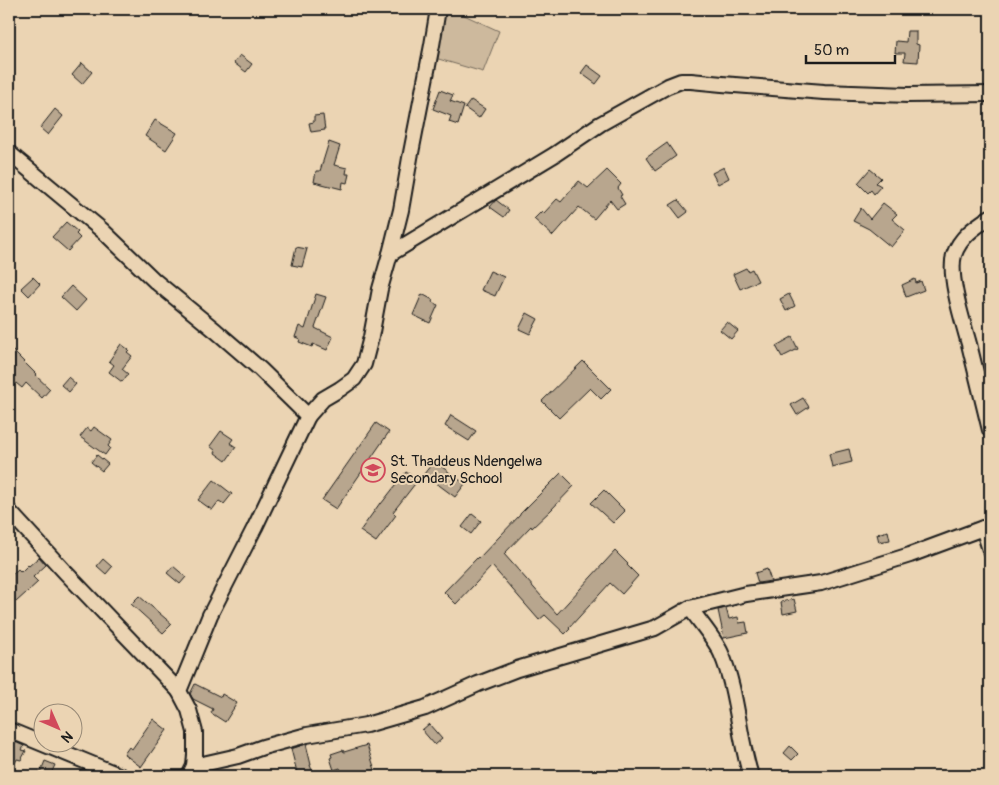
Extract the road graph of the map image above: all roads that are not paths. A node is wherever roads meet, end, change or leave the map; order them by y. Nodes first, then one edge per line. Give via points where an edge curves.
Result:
1 (438, 9) edge
2 (990, 94) edge
3 (9, 153) edge
4 (990, 217) edge
5 (390, 254) junction
6 (308, 416) junction
7 (990, 430) edge
8 (9, 511) edge
9 (987, 530) edge
10 (990, 550) edge
11 (690, 608) junction
12 (179, 691) junction
13 (9, 730) edge
14 (191, 771) edge
15 (120, 776) edge
16 (750, 776) edge

1 - 5 street
2 - 5 street via 842,93 681,81 600,124
3 - 6 street via 103,230 155,281 245,356
4 - 7 street via 974,227 959,244 952,264 958,304
5 - 6 street via 364,364 354,378 323,399
6 - 12 street via 210,615
8 - 12 street
9 - 10 street
9 - 11 street via 821,583 746,594
11 - 14 street via 655,628 517,669 425,708 366,725 307,735
11 - 16 street via 720,650 733,689
12 - 14 street via 195,732
13 - 15 street

